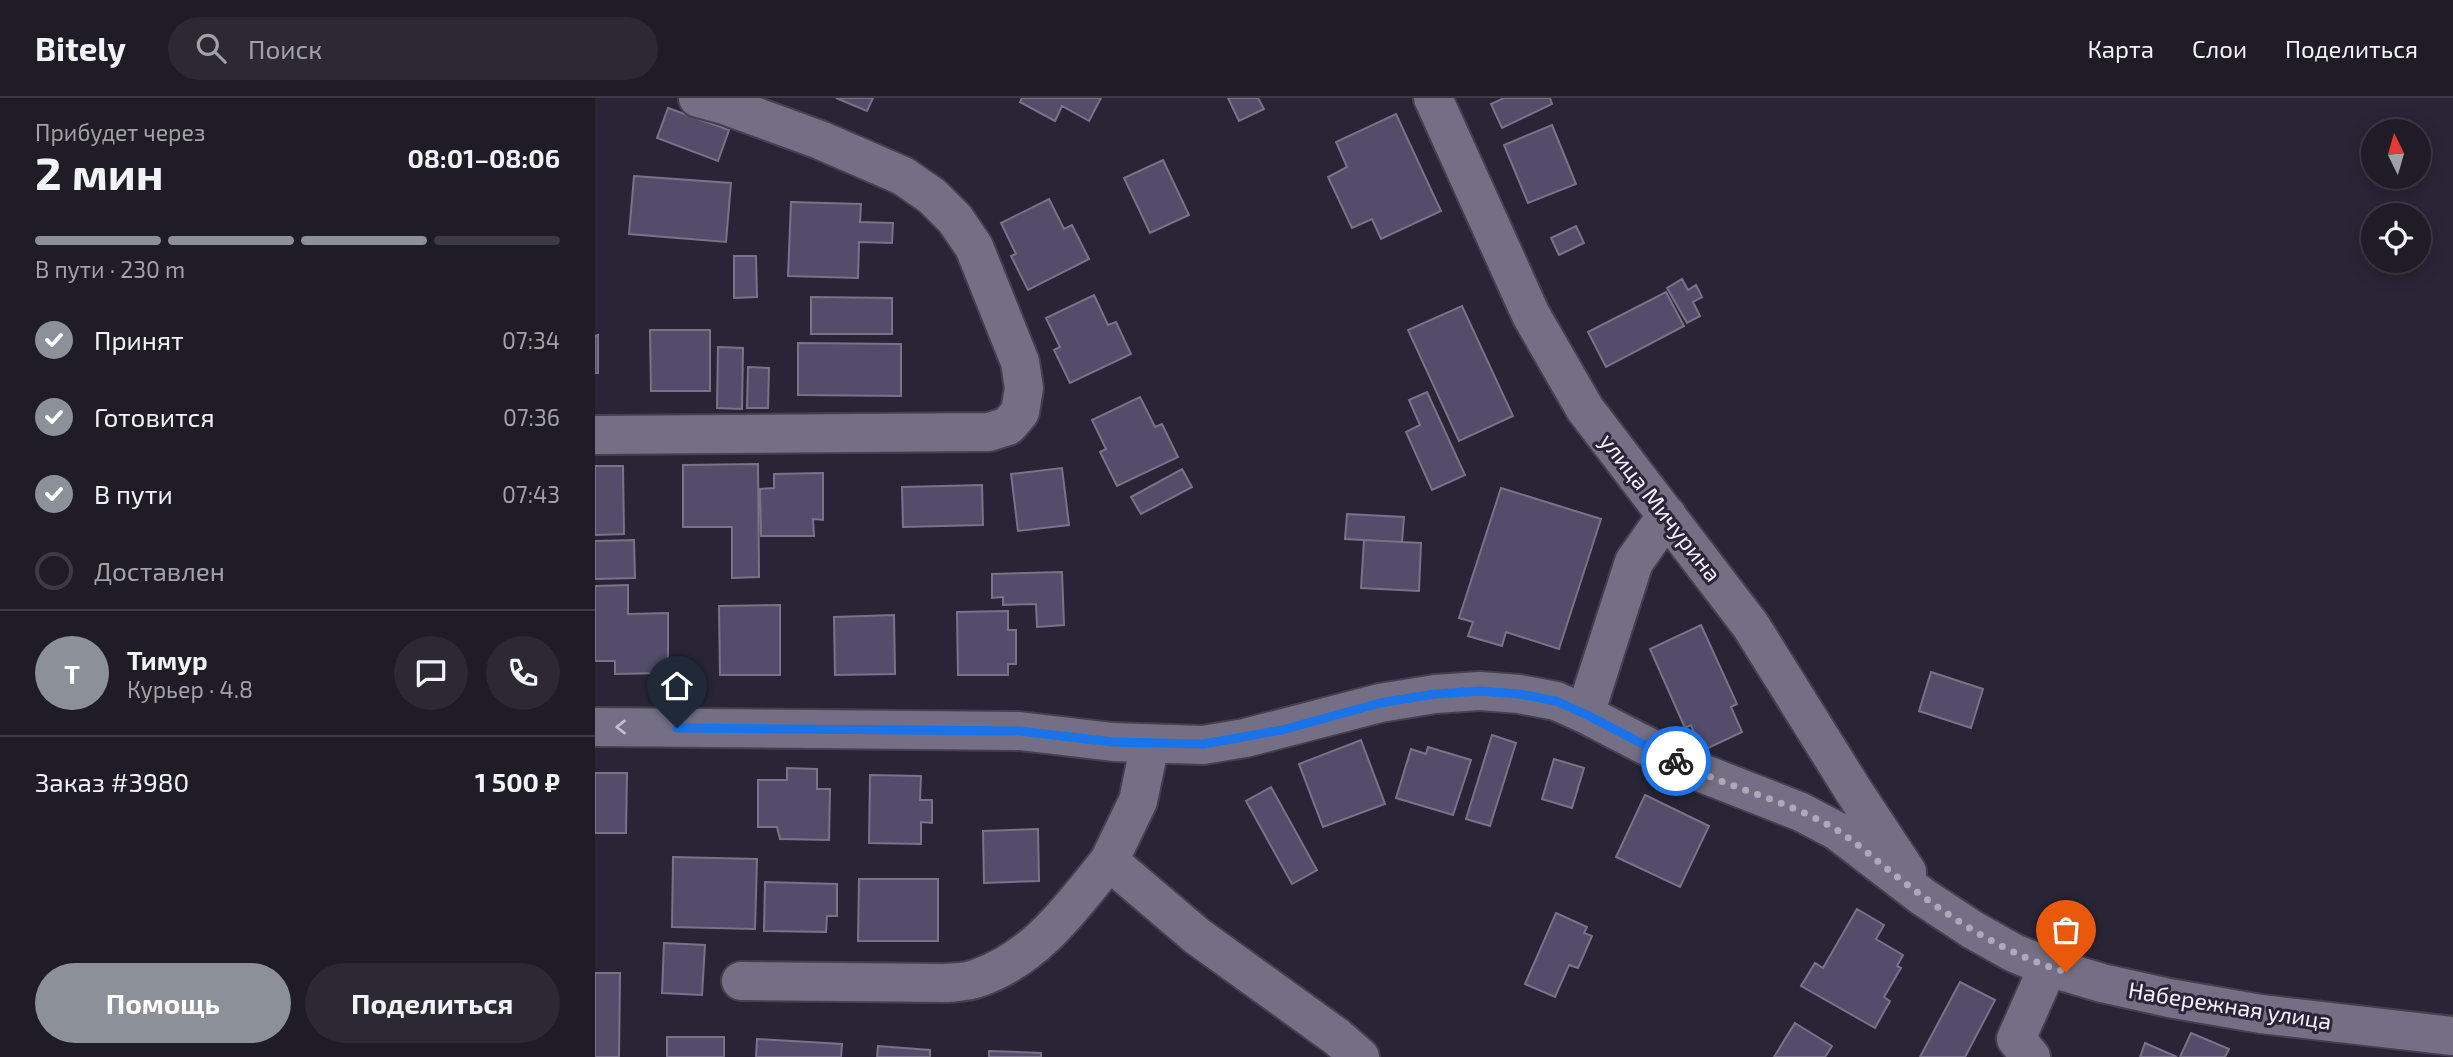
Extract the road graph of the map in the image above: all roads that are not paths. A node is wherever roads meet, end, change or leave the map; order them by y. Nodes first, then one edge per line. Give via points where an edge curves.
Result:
1 (698, 98) edge
2 (1433, 98) edge
3 (595, 435) edge
4 (1667, 515) junction
5 (1585, 714) junction
6 (595, 727) edge
7 (1150, 744) junction
8 (1109, 861) junction
9 (1923, 897) junction
10 (2047, 967) junction
11 (741, 981) dead end
12 (2453, 1036) edge
13 (2017, 1051) edge
14 (1360, 1057) edge

1 - 3 street via 820,139 903,176 932,196 974,247 1020,362 1024,388 1020,412 1008,426 989,432
2 - 4 street, улица Мичурина via 1555,360 1585,409
4 - 5 street via 1634,562
4 - 9 street, улица Мичурина via 1751,626
5 - 7 street, Набережная улица via 1556,701 1519,694 1435,694 1380,703 1245,738
5 - 9 street, Набережная улица via 1689,768 1837,831
7 -> 6 street, Набережная улица via 1019,731
7 - 8 street via 1138,801
8 - 11 street via 1053,930 1007,966 976,979 946,983
8 - 14 street via 1197,936
9 - 10 street, Набережная улица via 1973,930
10 - 12 street, Набережная улица via 2169,998 2261,1014
10 - 13 street

